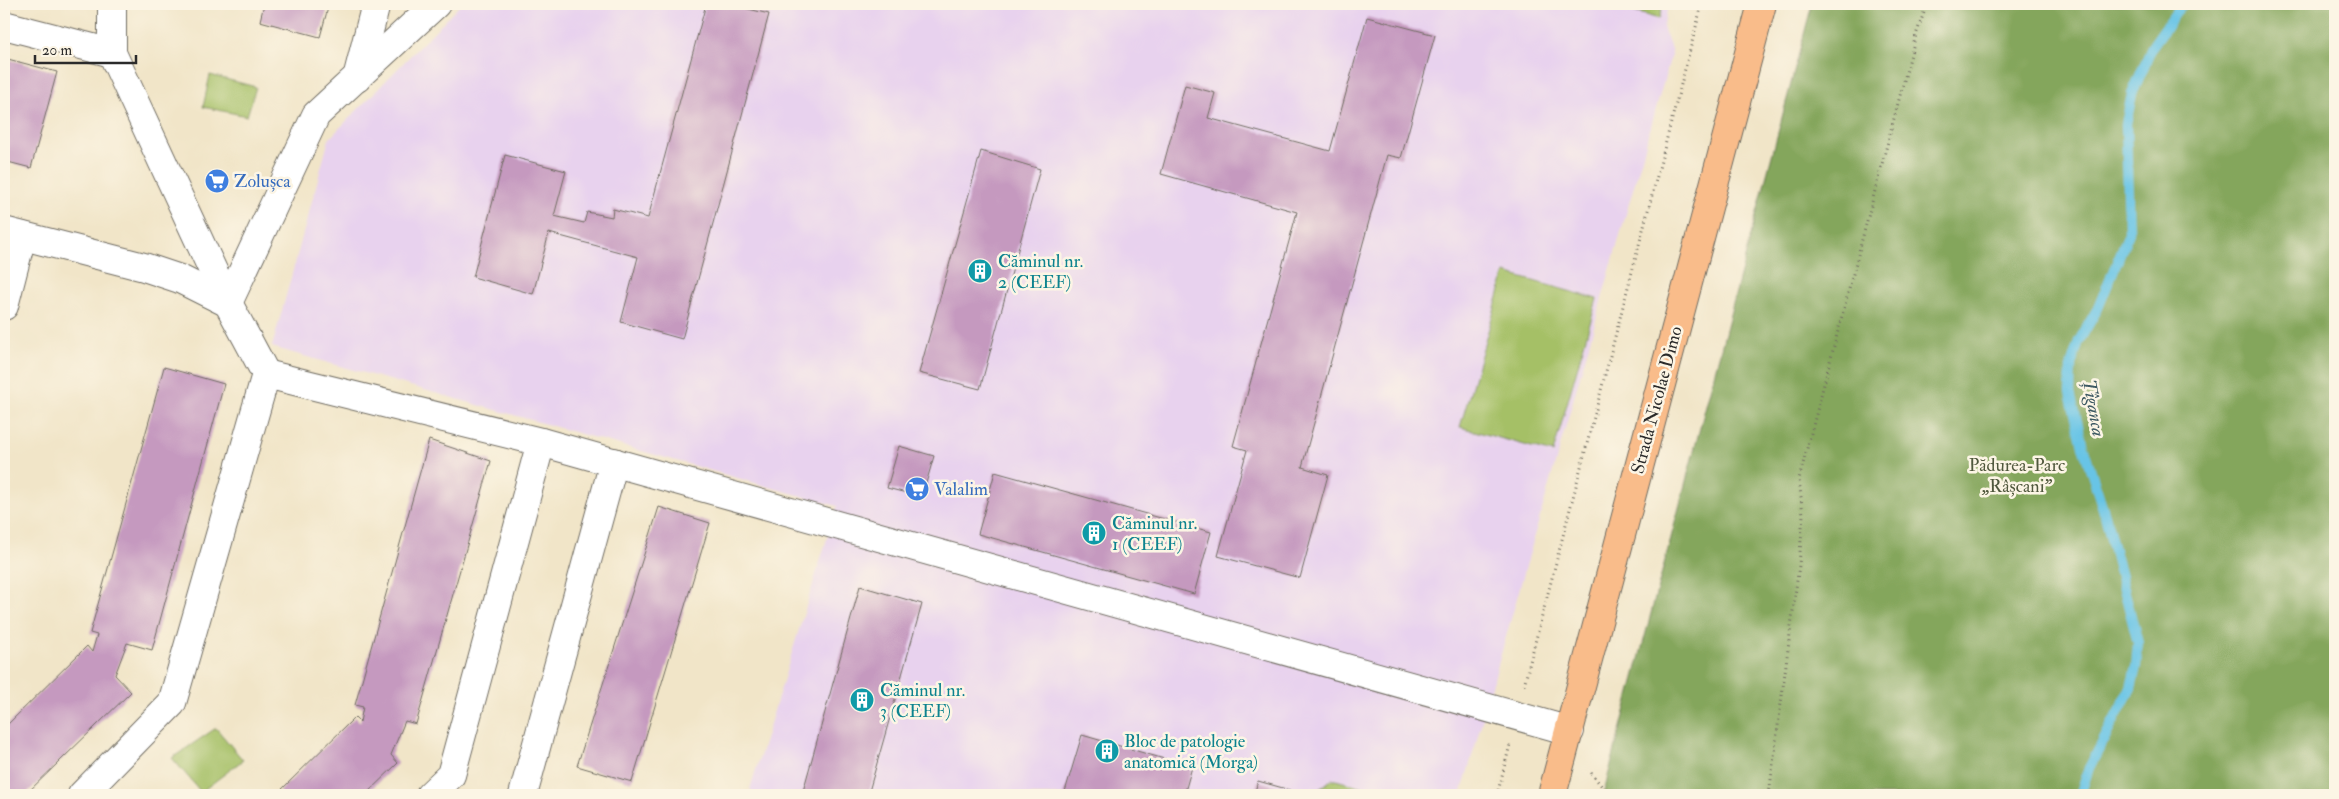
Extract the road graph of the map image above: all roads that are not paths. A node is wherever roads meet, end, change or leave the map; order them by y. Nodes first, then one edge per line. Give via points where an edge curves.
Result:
1 (112, 4) edge
2 (376, 4) edge
3 (436, 4) edge
4 (1762, 4) edge
5 (4, 25) edge
6 (112, 53) junction
7 (357, 78) junction
8 (13, 233) edge
9 (228, 303) junction
10 (4, 306) edge
11 (266, 374) junction
12 (541, 442) junction
13 (614, 462) junction
14 (1570, 731) junction
15 (82, 795) edge
16 (430, 795) edge
17 (523, 795) edge
18 (1552, 795) edge

1 - 6 lane
2 - 7 lane
3 - 7 lane
4 - 14 main road, Strada Nicolae Dimo
5 - 6 lane
6 - 9 lane
7 - 9 lane via 316,115
8 - 9 lane via 153,270 180,279
8 - 10 lane
9 - 11 lane
11 - 12 lane
11 - 15 lane via 172,704
12 - 13 lane
12 - 16 lane via 450,775
13 - 14 lane
13 - 17 lane
14 - 18 main road, Strada Nicolae Dimo

